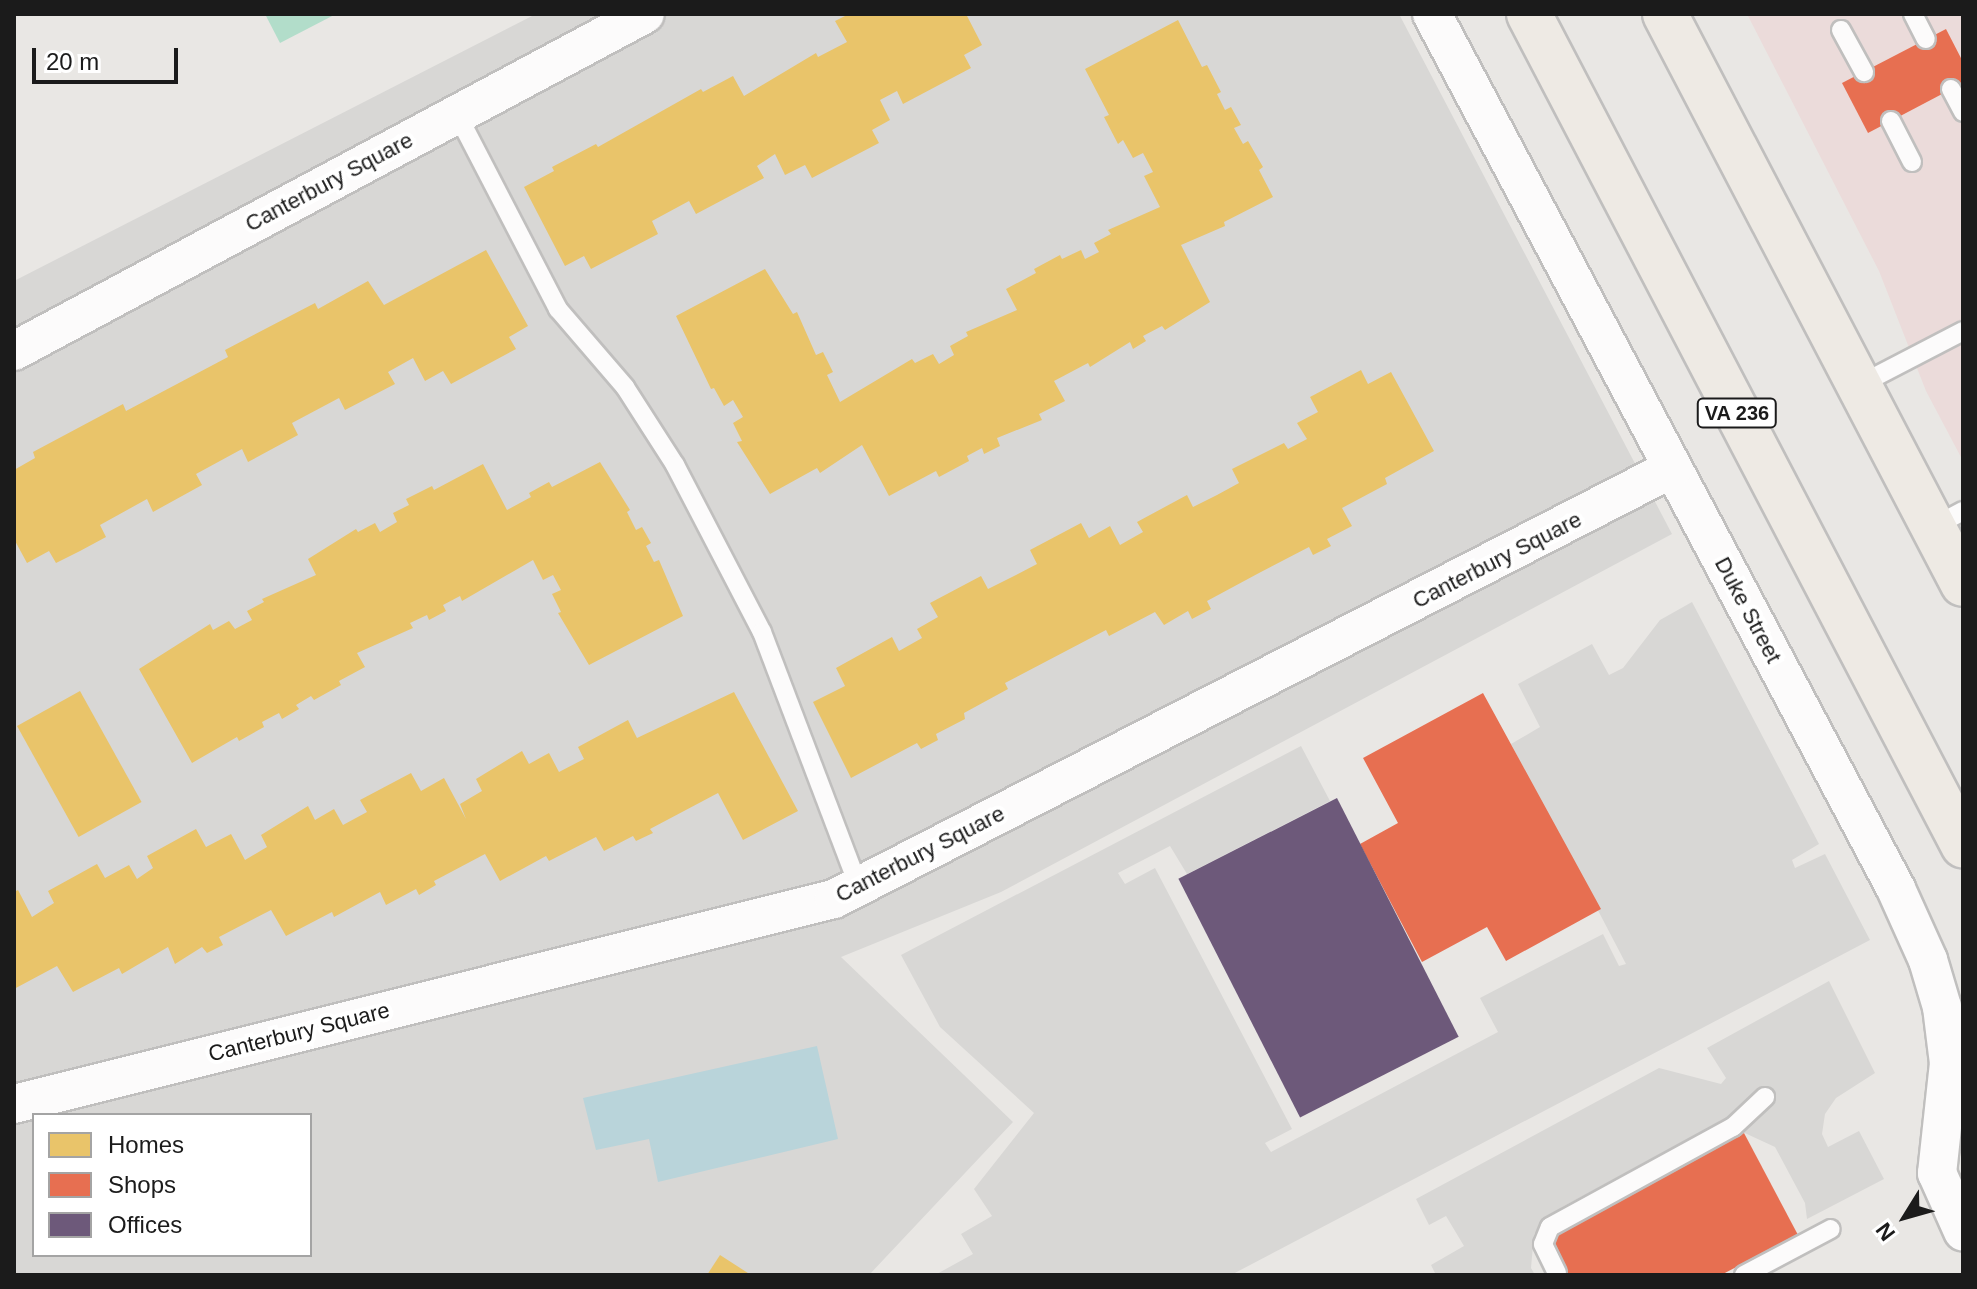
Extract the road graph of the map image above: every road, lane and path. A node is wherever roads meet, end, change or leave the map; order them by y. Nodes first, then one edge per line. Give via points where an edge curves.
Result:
1 (645, 14) edge
2 (1432, 14) edge
3 (1529, 14) edge
4 (1665, 14) edge
5 (1913, 14) edge
6 (1841, 30) dead end
7 (1926, 39) dead end
8 (1864, 72) dead end
9 (1951, 89) dead end
10 (1963, 112) edge
11 (457, 114) junction
12 (1891, 121) dead end
13 (1912, 162) dead end
14 (1963, 331) edge
15 (14, 351) edge
16 (1859, 385) junction
17 (1673, 468) junction
18 (1948, 519) edge
19 (1963, 584) edge
20 (1963, 845) edge
21 (859, 887) junction
22 (1765, 1097) dead end
23 (14, 1104) edge
24 (1831, 1229) dead end
25 (1963, 1231) edge
26 (1557, 1273) edge
27 (1744, 1275) edge

1 - 11 street, Canterbury Square
2 - 17 street, Duke Street
3 - 20 main road, VA 236
4 - 16 main road
5 - 7 lane
6 - 8 lane
9 - 10 lane
11 - 15 street, Canterbury Square
11 - 21 lane via 558,309 625,387 675,465 762,632
12 - 13 lane
14 - 16 lane
16 - 18 main road
17 - 21 street, Canterbury Square
17 - 25 street, Duke Street via 1896,889 1928,960 1942,1007 1949,1063 1937,1173
18 - 19 main road
21 - 23 street, Canterbury Square via 834,899
22 - 26 lane via 1733,1127 1550,1227 1543,1244
24 - 27 lane

